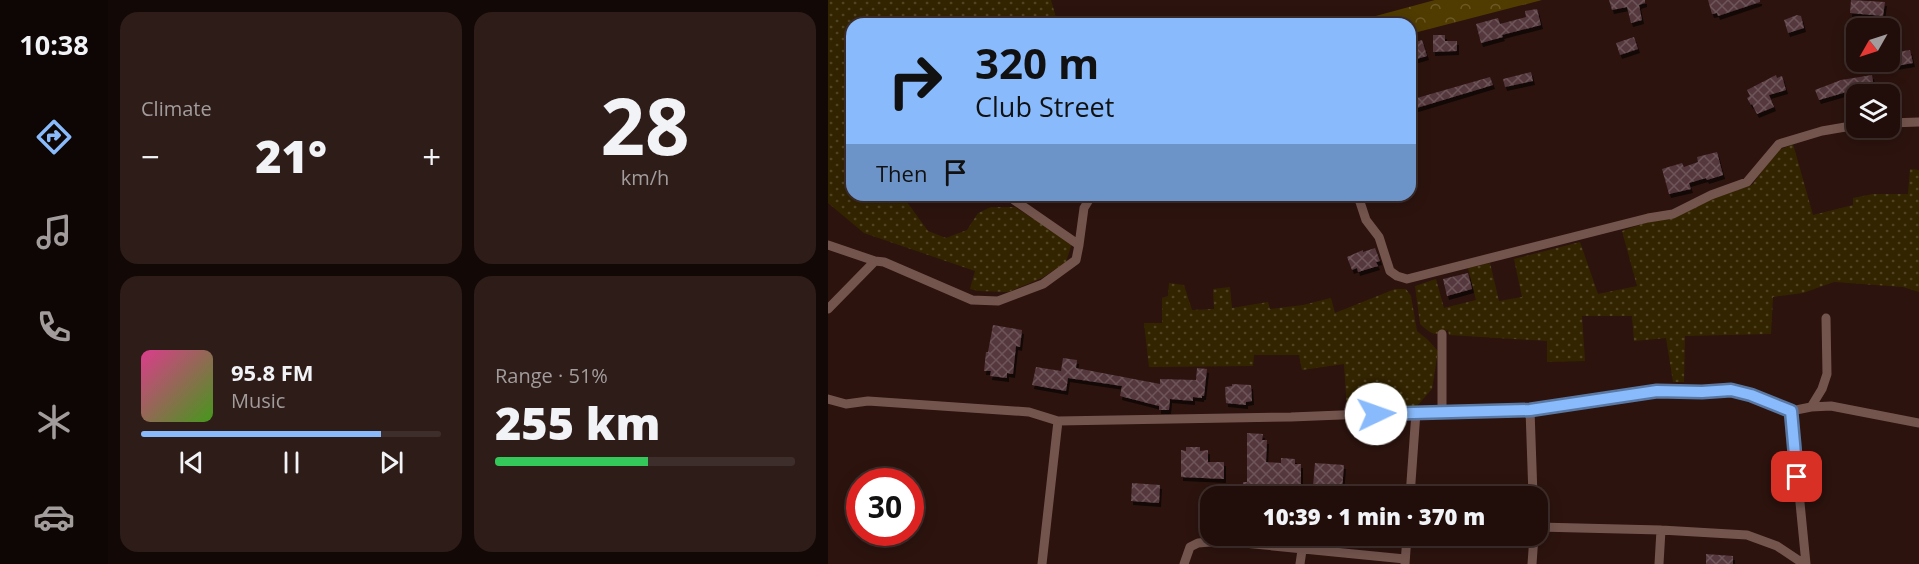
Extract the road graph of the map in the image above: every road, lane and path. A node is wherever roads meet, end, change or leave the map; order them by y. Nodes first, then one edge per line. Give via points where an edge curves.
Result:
1 (1919, 122) edge
2 (1900, 123) edge
3 (1846, 127) edge
4 (1016, 201) edge
5 (1088, 201) edge
6 (1360, 201) edge
7 (828, 245) edge
8 (1078, 245) junction
9 (874, 261) junction
10 (828, 309) edge
11 (1826, 318) dead end
12 (1442, 334) dead end
13 (828, 399) edge
14 (1811, 406) junction
15 (1530, 410) junction
16 (1442, 411) junction
17 (1791, 411) junction
18 (1416, 412) junction
19 (1058, 421) junction
20 (1919, 423) edge
21 (1411, 486) edge
22 (1533, 486) edge
23 (1548, 527) edge
24 (1660, 530) junction
25 (1406, 546) edge
26 (1534, 546) edge
27 (1302, 550) junction
28 (1405, 562) edge
29 (1042, 564) edge
30 (1184, 564) edge
31 (1300, 564) edge
32 (1533, 564) edge
33 (1659, 564) edge
34 (1805, 564) edge

1 - 2 street
3 - 6 street via 1779,144 1747,182 1673,214 1407,279 1390,271 1379,237 1366,220
4 - 8 street
5 - 8 street
7 - 9 street
8 - 9 street via 1076,260 1043,284 998,301 972,300
9 - 10 street
11 - 14 street via 1827,374
12 - 16 street
13 - 19 street via 846,404 1029,412
14 - 17 street
14 - 20 street via 1831,406
15 - 16 street
15 - 17 street via 1657,391 1731,390
15 - 22 street
16 - 18 street
17 - 34 street
18 - 19 street
18 - 21 street
19 - 29 street
23 - 24 street
24 - 33 street
24 - 34 street via 1747,535 1777,546
25 - 28 street
26 - 32 street
27 - 28 street
27 - 30 street via 1223,541 1198,543 1190,547
27 - 31 street

